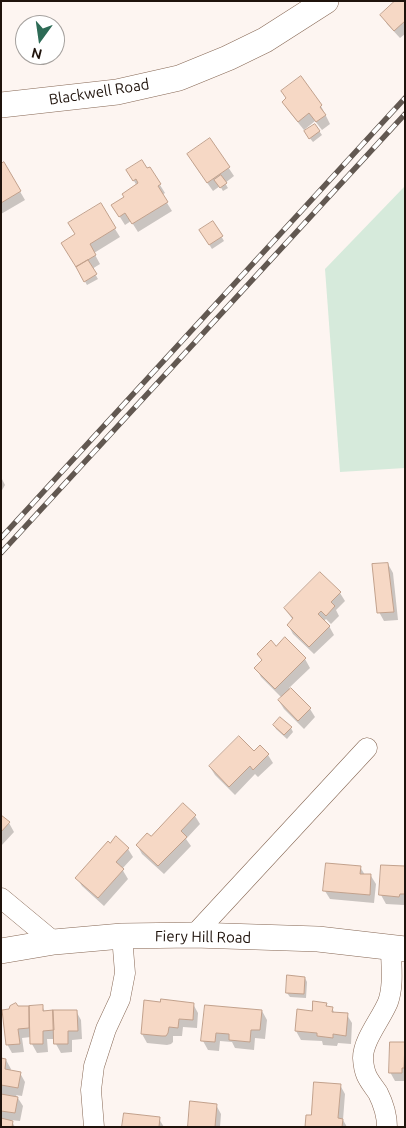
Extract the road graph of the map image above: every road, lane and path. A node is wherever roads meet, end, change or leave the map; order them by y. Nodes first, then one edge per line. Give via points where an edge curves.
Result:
1 (326, 1) edge
2 (1, 105) edge
3 (367, 748) dead end
4 (1, 898) edge
5 (194, 935) junction
6 (122, 936) junction
7 (54, 942) junction
8 (398, 948) edge
9 (1, 950) edge
10 (94, 1127) edge
11 (388, 1127) edge

1 - 2 street, Blackwell Road via 265,40 179,78 117,92
3 - 5 street
4 - 7 street
5 - 6 street, Fiery Hill Road
5 - 8 street, Fiery Hill Road via 318,939
6 - 7 street, Fiery Hill Road
6 - 10 street via 125,973 120,999 94,1066 91,1090
7 - 9 street, Fiery Hill Road
8 - 11 street via 388,1000 370,1034 363,1056 366,1076 379,1095

